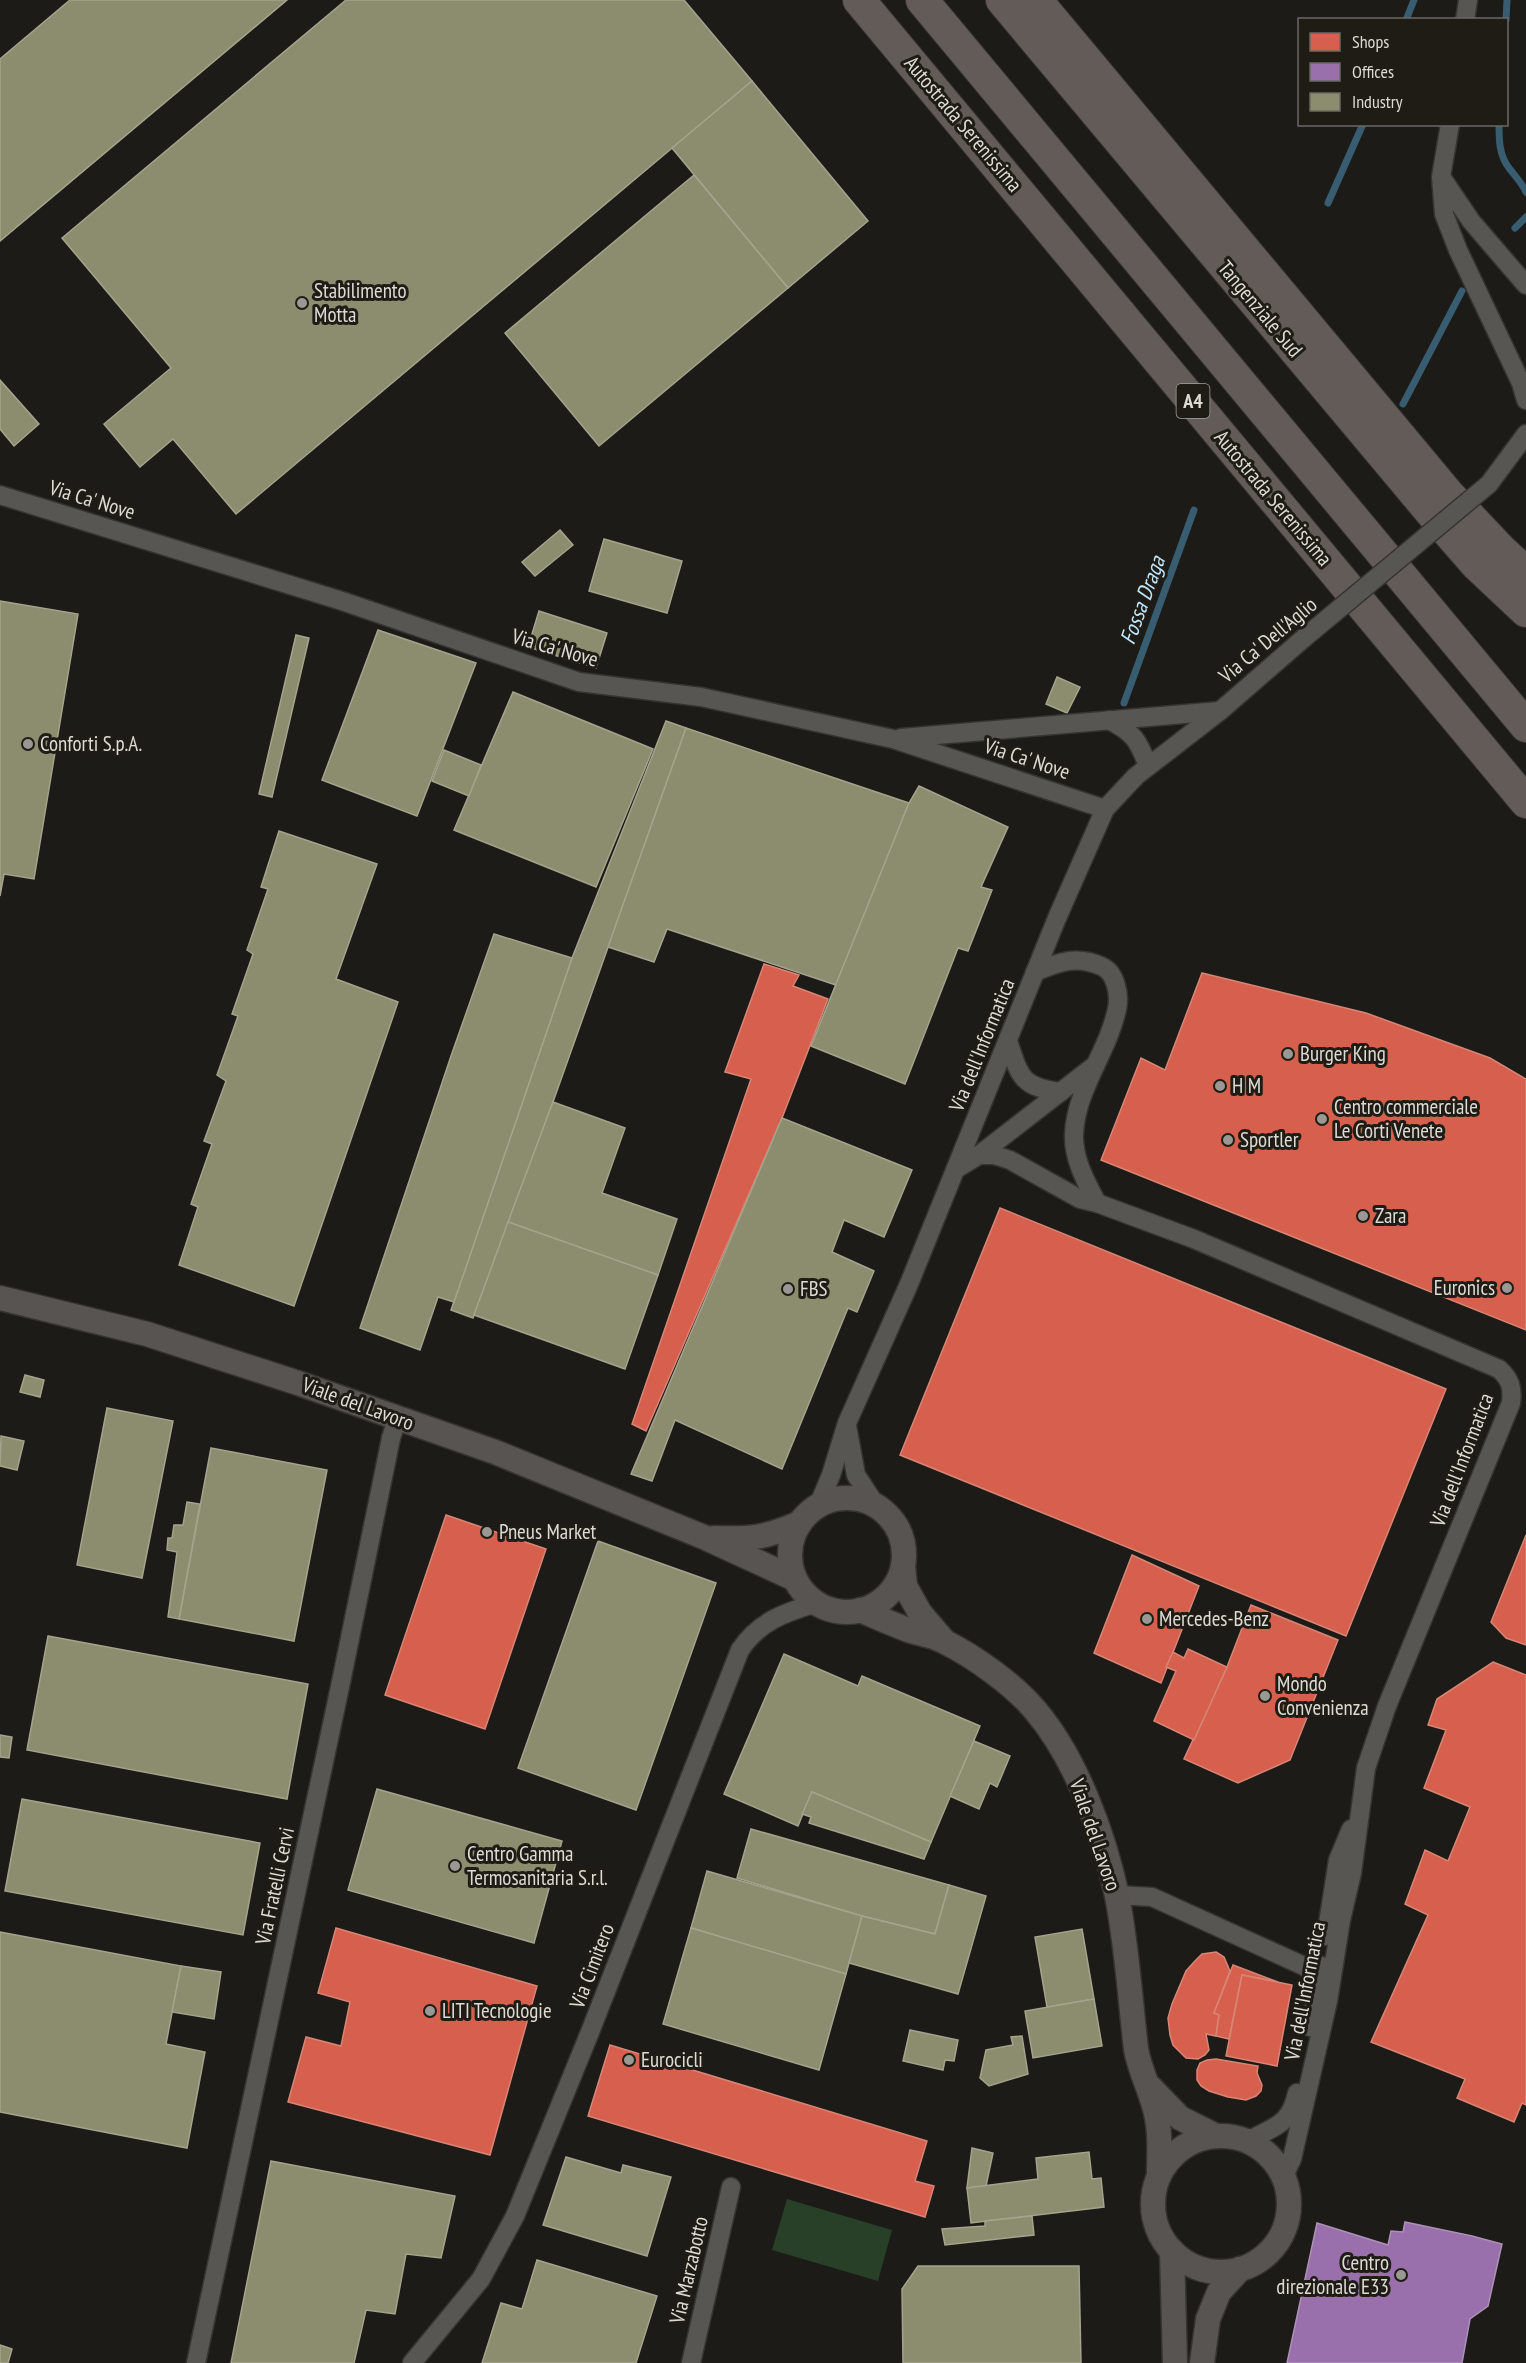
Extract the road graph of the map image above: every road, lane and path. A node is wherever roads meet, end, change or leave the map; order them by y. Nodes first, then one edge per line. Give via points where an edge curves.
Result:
1 (859, 0) edge
2 (922, 0) edge
3 (1002, 0) edge
4 (1036, 0) edge
5 (1468, 0) edge
6 (1465, 18) edge
7 (1450, 126) edge
8 (1441, 177) junction
9 (1526, 285) edge
10 (1526, 400) edge
11 (1526, 434) edge
12 (0, 495) edge
13 (1526, 573) edge
14 (1526, 611) edge
15 (1220, 711) junction
16 (1108, 720) junction
17 (1525, 724) edge
18 (893, 738) junction
19 (1148, 766) junction
20 (1526, 802) edge
21 (1105, 809) junction
22 (1035, 972) junction
23 (1008, 1041) junction
24 (1095, 1066) junction
25 (1061, 1092) junction
26 (979, 1155) junction
27 (956, 1169) junction
28 (1097, 1203) junction
29 (0, 1298) edge
30 (397, 1419) junction
31 (846, 1423) junction
32 (818, 1506) junction
33 (877, 1507) junction
34 (800, 1523) junction
35 (706, 1538) junction
36 (903, 1566) junction
37 (795, 1579) junction
38 (817, 1603) junction
39 (860, 1610) junction
40 (944, 1641) junction
41 (1359, 1811) junction
42 (1117, 1895) junction
43 (1318, 1982) junction
44 (1146, 2082) junction
45 (1216, 2136) junction
46 (1248, 2141) junction
47 (1159, 2175) junction
48 (1283, 2178) junction
49 (731, 2187) dead end
50 (1172, 2251) junction
51 (1240, 2269) junction
52 (196, 2363) edge
53 (412, 2363) edge
54 (691, 2363) edge
55 (1175, 2363) edge
56 (1202, 2363) edge

1 - 20 highway, Autostrada Serenissima / A4
2 - 17 highway, A4
3 - 14 highway, Tangenziale Sud via 1435,517 1476,564
4 - 13 highway, Tangenziale Sud via 1448,494
5 - 6 street
7 - 8 street
8 - 9 street via 1471,221
8 - 10 street via 1444,214
11 - 15 street, Via Ca' Dell'Aglio, bridge via 1489,484
12 - 18 street, Via Ca' Nove via 342,601 579,682 702,697
15 - 16 street
15 - 19 street, Via Ca' Dell'Aglio
16 - 18 street
16 - 19 street via 1135,737
18 - 21 street, Via Ca' Nove
19 - 21 street, Via Ca' Dell'Aglio
21 - 22 street, Via Ca' Dell'Aglio
22 - 23 street, Via dell'Informatica
22 - 24 street, Via dell'Informatica via 1065,961 1087,960 1106,968 1112,977 1118,987 1117,1009
23 - 25 street via 1015,1063 1029,1084
23 - 27 street, Via dell'Informatica
24 - 25 street
24 - 28 street, Via dell'Informatica via 1077,1113 1074,1136 1077,1158
25 - 26 street
26 - 27 street
26 - 28 street, Via dell'Informatica via 1010,1160 1080,1199
27 - 31 street, Via dell'Informatica
28 - 41 street, Via dell'Informatica via 1194,1239 1499,1369 1509,1377 1511,1402 1387,1706 1366,1768
29 - 30 street, Viale del Lavoro via 147,1334
30 - 35 street, Viale del Lavoro via 495,1452
30 - 52 street, Via Fratelli Cervi
31 - 32 street, Via dell'Informatica
31 - 33 street via 856,1475
32 - 33 street, Viale del Lavoro via 848,1498
32 - 34 street, Viale del Lavoro
33 - 36 street, Viale del Lavoro via 899,1532
34 - 35 street, Viale del Lavoro via 754,1539
34 - 37 street, Viale del Lavoro via 792,1541 790,1560
35 - 37 street, Viale del Lavoro
36 - 39 street, Viale del Lavoro via 888,1594
36 - 40 street, Viale del Lavoro via 905,1586 920,1613
37 - 38 street, Viale del Lavoro
38 - 39 street, Viale del Lavoro via 831,1610
38 - 53 street, Via Cimitero via 770,1620 740,1650 515,2216 481,2279
39 - 40 street, Viale del Lavoro
40 - 42 street, Viale del Lavoro via 1015,1691 1056,1739 1087,1801
41 - 43 street, Via dell'Informatica via 1338,1860
41 - 48 street, Via dell'Informatica via 1352,1873 1328,2001 1292,2159
42 - 43 street via 1152,1897 1306,1967
42 - 44 street, Viale del Lavoro via 1136,2049
43 - 46 street, Via dell'Informatica via 1294,2106 1285,2121
44 - 45 street, Viale del Lavoro via 1180,2118
44 - 47 street, Viale del Lavoro via 1157,2116
45 - 46 street, Viale del Lavoro
45 - 47 street, Viale del Lavoro via 1202,2138 1176,2152
46 - 48 street, Viale del Lavoro via 1263,2150
47 - 50 street, Viale del Lavoro via 1153,2195 1154,2215 1160,2234
48 - 51 street, Viale del Lavoro via 1288,2208 1286,2224 1276,2244 1260,2259
49 - 54 street, Via Marzabotto
50 - 51 street, Viale del Lavoro via 1204,2270
50 - 55 street, Viale del Lavoro
51 - 56 street, Viale del Lavoro via 1215,2301 1208,2319

